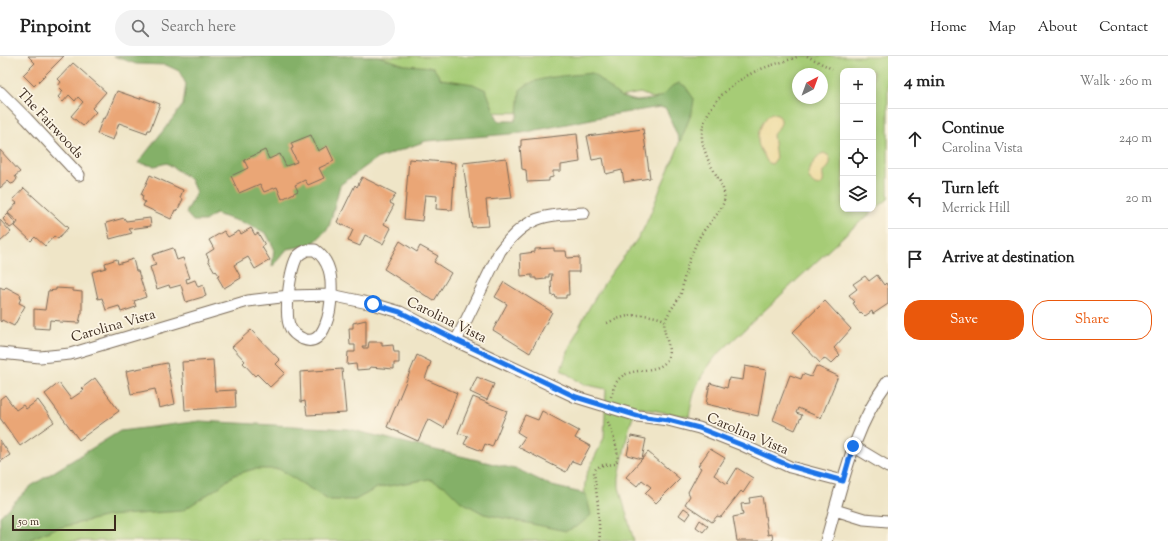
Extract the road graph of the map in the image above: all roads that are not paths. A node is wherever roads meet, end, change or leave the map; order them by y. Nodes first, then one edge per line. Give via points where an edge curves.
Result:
1 (0, 92) edge
2 (79, 175) dead end
3 (584, 213) dead end
4 (331, 295) junction
5 (289, 296) junction
6 (456, 340) junction
7 (0, 353) edge
8 (888, 381) edge
9 (853, 446) junction
10 (888, 468) edge
11 (843, 481) junction
12 (835, 510) junction
13 (888, 521) edge
14 (826, 541) edge

1 - 2 street, The Fairwoods
3 - 6 street via 545,216 519,229 500,251
4 - 5 street, Carolina Vista
4 - 5 street via 326,325 320,335 309,341 291,329 288,317
4 - 5 street via 326,260 315,250 310,250 300,253 295,262
4 - 6 street, Carolina Vista via 400,312
5 - 7 street, Carolina Vista via 248,301 70,354 40,357
6 - 11 street, Carolina Vista via 576,397 638,416 699,428 790,466
8 - 9 street via 876,397
9 - 10 street
9 - 11 street
11 - 12 street
12 - 13 street via 864,519
12 - 14 street

